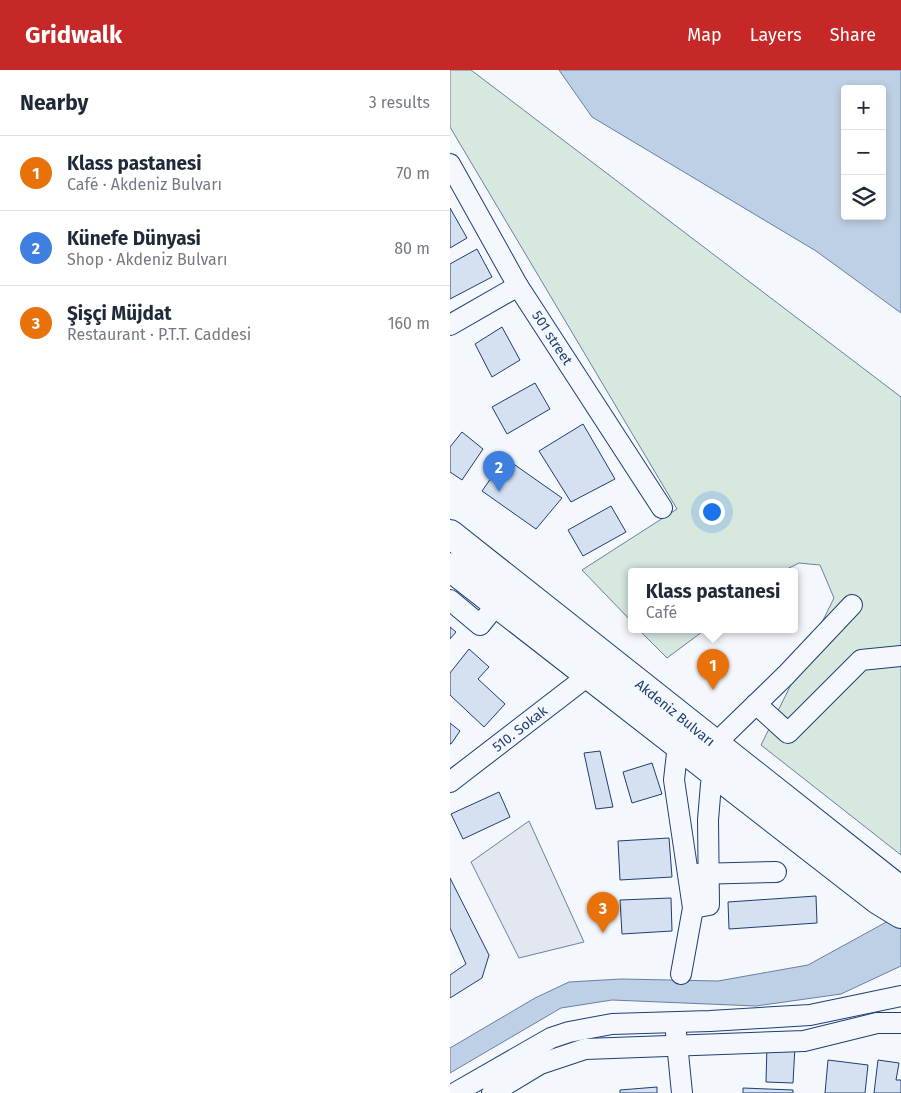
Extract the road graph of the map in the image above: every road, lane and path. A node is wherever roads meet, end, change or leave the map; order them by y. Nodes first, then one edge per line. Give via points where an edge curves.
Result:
1 (450, 164) edge
2 (518, 286) junction
3 (450, 325) edge
4 (662, 508) dead end
5 (450, 534) edge
6 (450, 567) edge
7 (450, 600) edge
8 (497, 604) junction
9 (852, 606) dead end
10 (901, 656) edge
11 (589, 675) junction
12 (756, 704) junction
13 (678, 744) junction
14 (715, 744) junction
15 (717, 775) junction
16 (450, 782) edge
17 (776, 872) dead end
18 (708, 874) junction
19 (688, 875) junction
20 (890, 892) edge
21 (693, 908) junction
22 (901, 914) edge
23 (681, 974) dead end
24 (901, 996) edge
25 (675, 1022) junction
26 (876, 1023) junction
27 (901, 1023) edge
28 (901, 1031) edge
29 (677, 1046) junction
30 (455, 1093) edge
31 (492, 1093) edge
32 (682, 1093) edge

1 - 2 street, 501 street
2 - 3 street
2 - 4 street, 501 street
5 - 14 highway, Akdeniz Bulvarı
6 - 8 highway, Akdeniz Bulvarı
7 - 8 street via 480,625
8 - 11 highway, Akdeniz Bulvarı
9 - 12 street
10 - 12 street via 861,660 788,733
11 - 13 highway, Akdeniz Bulvarı
11 - 16 street, 510. Sokak
12 - 14 street
13 - 15 highway, Akdeniz Bulvarı
13 - 19 street via 674,780
14 - 20 highway, Akdeniz Bulvarı
15 - 18 street via 711,784
15 - 20 highway, Akdeniz Bulvarı
17 - 18 street
18 - 19 street
18 - 21 street via 709,906
19 - 21 street
20 - 22 highway, Akdeniz Bulvarı
21 - 23 street
24 - 25 street via 810,1014
25 - 29 street
25 - 30 street via 612,1024 569,1032 551,1038
26 - 27 street
26 - 28 street
26 - 29 street via 804,1041
29 - 31 street via 585,1049 540,1064
29 - 32 street

